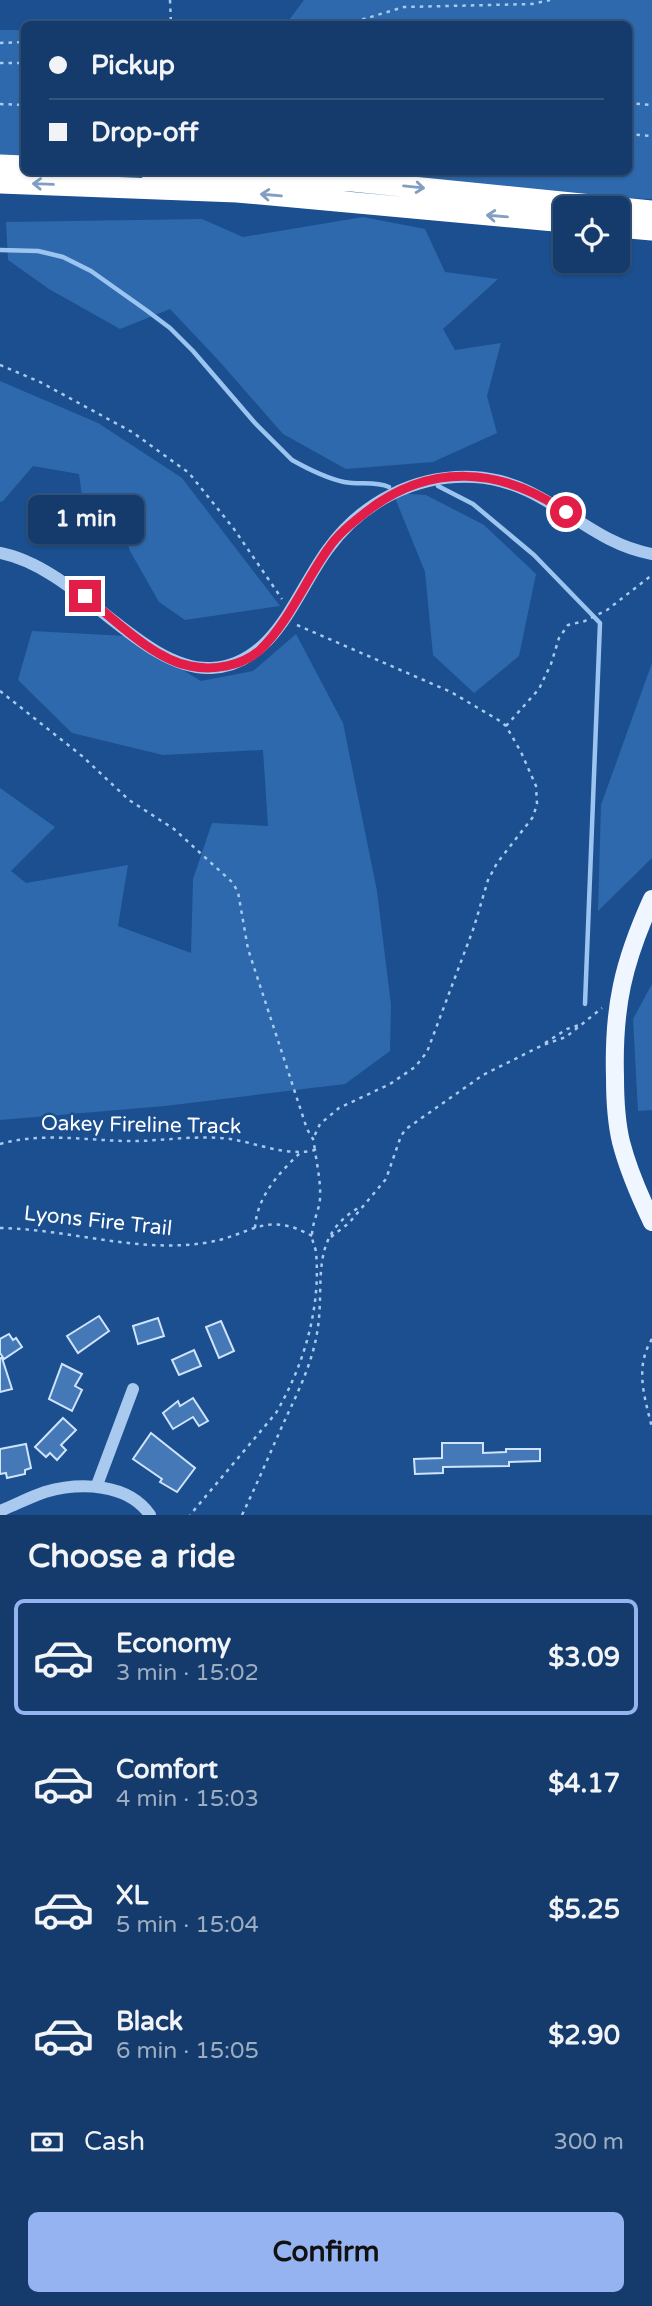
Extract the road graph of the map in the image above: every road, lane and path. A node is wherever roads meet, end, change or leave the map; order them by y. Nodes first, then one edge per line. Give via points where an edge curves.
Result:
1 (170, 0) edge
2 (550, 0) edge
3 (171, 21) edge
4 (362, 21) edge
5 (21, 42) edge
6 (0, 43) edge
7 (0, 63) edge
8 (21, 63) edge
9 (632, 103) edge
10 (0, 104) edge
11 (21, 105) edge
12 (652, 105) edge
13 (632, 134) edge
14 (652, 136) edge
15 (0, 165) edge
16 (21, 166) edge
17 (218, 175) edge
18 (0, 183) edge
19 (652, 211) edge
20 (553, 221) edge
21 (630, 228) edge
22 (652, 230) edge
23 (0, 365) edge
24 (0, 553) edge
25 (652, 554) edge
26 (652, 575) edge
27 (287, 614) junction
28 (0, 691) edge
29 (506, 726) junction
30 (652, 899) edge
31 (543, 1045) junction
32 (313, 1139) junction
33 (0, 1144) edge
34 (314, 1150) junction
35 (302, 1152) junction
36 (360, 1207) junction
37 (652, 1222) edge
38 (0, 1228) edge
39 (255, 1228) junction
40 (312, 1236) junction
41 (331, 1237) junction
42 (652, 1339) edge
43 (133, 1390) dead end
44 (652, 1428) edge
45 (97, 1485) junction
46 (0, 1511) edge
47 (150, 1515) edge
48 (190, 1515) edge
49 (242, 1515) edge

1 - 3 path
2 - 4 path via 404,7
5 - 6 path
7 - 8 path
9 - 12 path
10 - 11 path
13 - 14 path
15 - 16 highway
17 -> 19 highway via 352,181
20 -> 18 highway via 237,192
21 - 22 highway
23 - 27 path via 132,432 189,474 234,529
24 - 27 street via 50,573 156,652 191,666 223,666 250,657
25 - 27 street via 618,545 554,503 511,484 488,478 440,478 411,484 383,498 348,526 329,547
26 - 29 path via 616,604 568,625 539,689
27 - 29 path via 451,692
28 - 32 path via 129,800 174,829 232,882 248,949
29 - 32 path via 536,786 537,804 533,817 488,880 427,1052 390,1084 339,1108 320,1124
30 - 37 main road via 629,955 614,1035 615,1105 621,1141
31 - 31 path via 567,1029 585,1023 566,1037
31 - 36 path via 476,1080 406,1129 386,1179
32 - 34 path
33 - 35 path, Oakey Fireline Track via 29,1138 139,1141 191,1137
34 - 35 path, Oakey Fireline Track
34 - 40 path via 320,1200
35 - 39 path via 269,1187
36 - 41 path
36 - 41 path via 339,1223
38 - 39 path, Lyons Fire Trail via 170,1246 225,1239
39 - 40 path, Lyons Fire Trail via 281,1223
40 - 48 path via 316,1251 313,1316 290,1387 276,1413
41 - 49 path via 321,1258 321,1311 312,1354
42 - 44 path via 642,1361 641,1378
43 - 45 street
45 - 46 street via 46,1492
45 - 47 street via 120,1492

